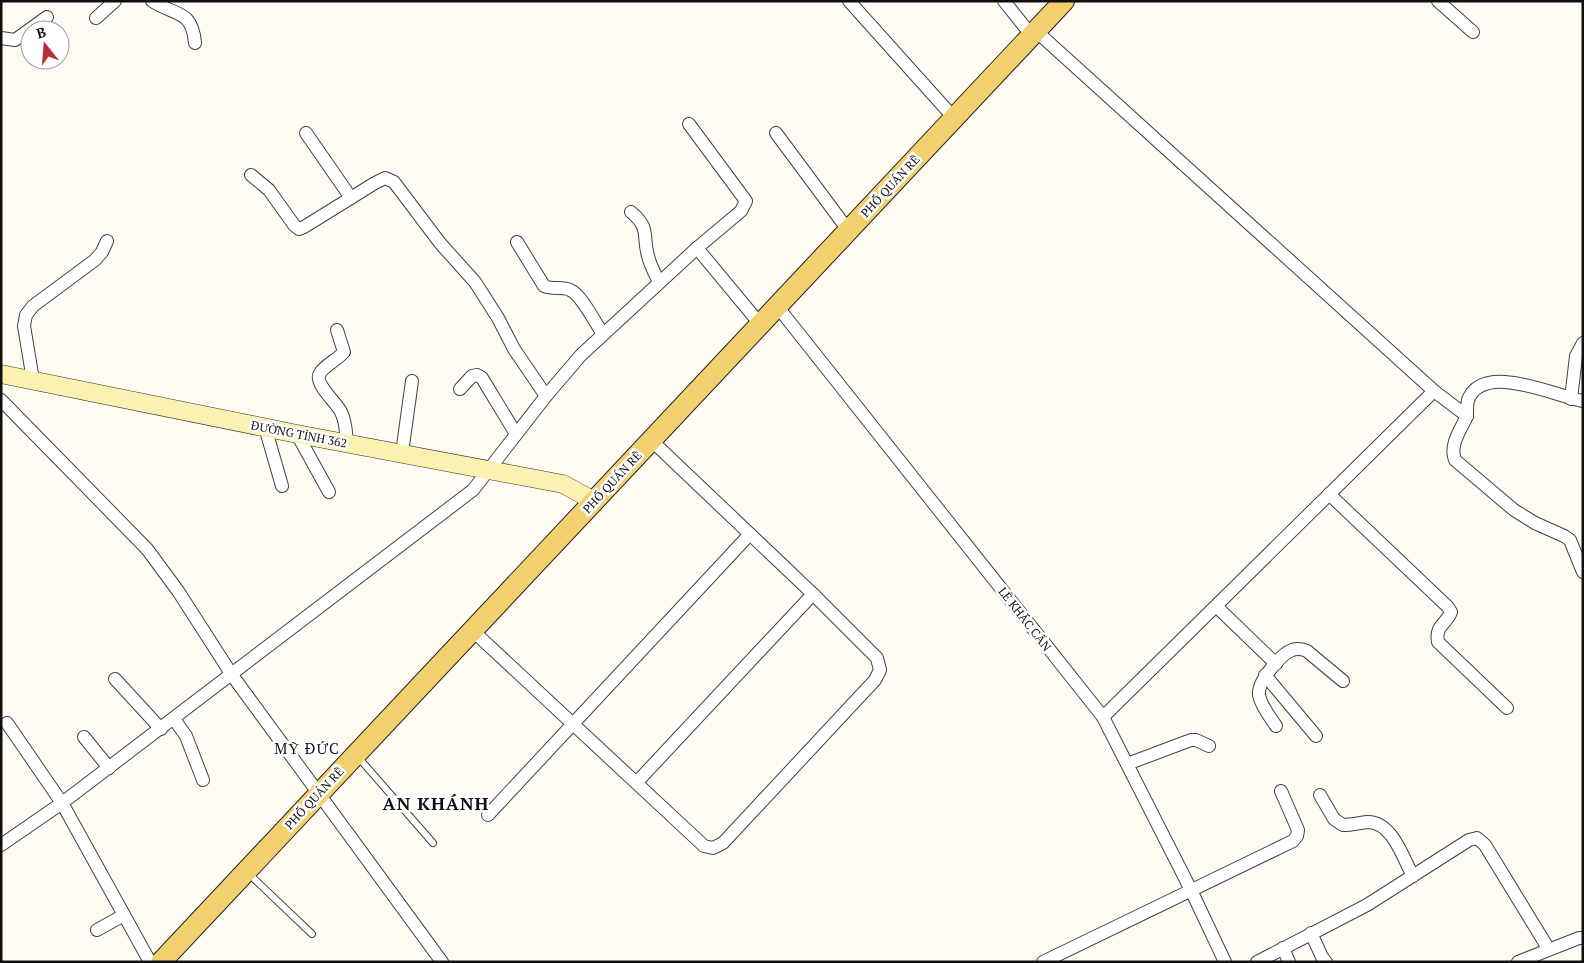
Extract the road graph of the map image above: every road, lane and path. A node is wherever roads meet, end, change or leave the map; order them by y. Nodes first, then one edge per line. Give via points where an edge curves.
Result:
1 (115, 1) edge
2 (152, 1) edge
3 (849, 1) edge
4 (1004, 1) edge
5 (1064, 1) edge
6 (1438, 1) edge
7 (46, 17) dead end
8 (96, 18) dead end
9 (1473, 32) dead end
10 (1034, 33) junction
11 (1, 38) edge
12 (195, 43) dead end
13 (954, 118) junction
14 (689, 124) dead end
15 (306, 133) dead end
16 (776, 133) dead end
17 (252, 175) dead end
18 (351, 198) junction
19 (631, 212) dead end
20 (848, 230) junction
21 (107, 241) dead end
22 (517, 242) dead end
23 (698, 248) junction
24 (659, 282) junction
25 (777, 306) junction
26 (760, 324) junction
27 (337, 330) dead end
28 (603, 334) junction
29 (1583, 343) edge
30 (1, 374) edge
31 (33, 380) junction
32 (412, 380) dead end
33 (460, 389) dead end
34 (1434, 391) junction
35 (546, 396) junction
36 (1, 400) edge
37 (1577, 400) edge
38 (1467, 416) junction
39 (265, 427) junction
40 (297, 434) junction
41 (516, 434) junction
42 (651, 440) junction
43 (347, 443) junction
44 (402, 453) junction
45 (489, 469) junction
46 (282, 486) dead end
47 (329, 492) dead end
48 (1329, 494) junction
49 (594, 501) junction
50 (750, 534) junction
51 (1583, 572) edge
52 (813, 594) junction
53 (1216, 606) junction
54 (472, 630) junction
55 (1276, 664) junction
56 (232, 675) junction
57 (1265, 676) junction
58 (115, 679) dead end
59 (1343, 681) dead end
60 (1507, 708) dead end
61 (1103, 717) junction
62 (174, 719) junction
63 (7, 722) dead end
64 (573, 723) junction
65 (1276, 726) dead end
66 (161, 728) junction
67 (1316, 736) dead end
68 (84, 737) dead end
69 (1209, 746) dead end
70 (356, 754) junction
71 (1127, 764) junction
72 (109, 768) junction
73 (203, 780) dead end
74 (637, 782) junction
75 (1281, 791) dead end
76 (318, 794) junction
77 (1320, 795) dead end
78 (62, 803) junction
79 (488, 815) dead end
80 (433, 843) dead end
81 (1, 845) edge
82 (246, 871) junction
83 (1413, 876) junction
84 (1191, 890) junction
85 (124, 915) junction
86 (97, 930) dead end
87 (312, 934) dead end
88 (1311, 934) junction
89 (1583, 938) edge
90 (1283, 948) junction
91 (1548, 948) junction
92 (150, 962) edge
93 (161, 962) edge
94 (442, 962) edge
95 (1044, 962) edge
96 (1225, 962) edge
97 (1256, 962) edge
98 (1289, 962) edge
99 (1326, 962) edge
100 (1518, 962) edge

1 - 8 street
2 - 12 street via 188,20 194,30
3 - 13 street
4 - 10 street
5 - 10 main road, PHỐ QUÁN RẼ
6 - 9 street
7 - 11 street via 15,40
10 - 13 main road, PHỐ QUÁN RẼ
10 - 34 street
13 - 20 main road, PHỐ QUÁN RẼ
14 - 23 street via 746,200 741,211
15 - 18 street
16 - 20 street
17 - 18 street via 299,229
18 - 35 street via 385,178 394,182 440,244 475,282
19 - 24 street via 645,229 647,254
20 - 25 main road, PHỐ QUÁN RẼ
21 - 31 street via 95,260 33,306 26,315 24,326
22 - 28 street via 544,286 568,288 576,293
23 - 24 street
23 - 26 street
24 - 28 street
25 - 26 main road, PHỐ QUÁN RẼ
25 - 61 street, LÊ KHẮC CẨN
26 - 42 main road, PHỐ QUÁN RẼ
27 - 43 street via 344,352 318,377 341,412
28 - 35 street
29 - 37 street via 1576,356
30 - 31 main road, ĐƯỜNG TỈNH 362
31 - 39 main road, ĐƯỜNG TỈNH 362
32 - 44 street
33 - 41 street via 472,376 482,378
34 - 38 street
34 - 48 street
35 - 41 street
36 - 56 street via 147,549
37 - 38 street via 1500,381 1473,392 1468,401
38 - 51 street via 1453,446 1455,460 1514,510 1570,540
39 - 40 main road, ĐƯỜNG TỈNH 362
39 - 46 street
40 - 43 main road, ĐƯỜNG TỈNH 362
40 - 47 street
41 - 45 street
42 - 49 main road, PHỐ QUÁN RẼ
42 - 50 street
43 - 44 main road, ĐƯỜNG TỈNH 362
44 - 45 main road, ĐƯỜNG TỈNH 362
45 - 49 main road, ĐƯỜNG TỈNH 362 via 563,484
45 - 56 street via 473,490
48 - 53 street
48 - 60 street via 1448,607 1451,612 1438,628 1438,642
49 - 54 main road, PHỐ QUÁN RẼ
50 - 52 street
50 - 64 street
52 - 74 street
52 - 74 street via 877,658 880,670 875,680 723,842 713,848 704,846
53 - 55 street
53 - 61 street
54 - 64 street
54 - 70 main road, PHỐ QUÁN RẼ
55 - 57 street
55 - 59 street via 1291,650 1300,648
56 - 62 street
56 - 76 street
57 - 65 street via 1259,694
57 - 67 street
58 - 66 street
61 - 71 street, LÊ KHẮC CẨN
62 - 66 street
62 - 73 street via 186,736
63 - 78 street
64 - 74 street
64 - 79 street
66 - 72 street
68 - 72 street
69 - 71 street via 1191,740
70 - 76 main road, PHỐ QUÁN RẼ
70 - 80 lane
71 - 84 street, LÊ KHẮC CẨN
72 - 78 street
75 - 84 street via 1298,830 1293,841
76 - 82 main road, PHỐ QUÁN RẼ
76 - 94 street
77 - 83 street via 1334,819 1343,825 1368,822 1390,831
78 - 81 street
78 - 85 street
82 - 87 lane
82 - 93 main road, PHỐ QUÁN RẼ
83 - 88 street
83 - 91 street via 1468,840 1477,838 1485,845
84 - 95 street
84 - 96 street, LÊ KHẮC CẨN
85 - 86 street
85 - 92 street
88 - 90 street
88 - 99 street
89 - 91 street
90 - 97 street
90 - 98 street
91 - 100 street

